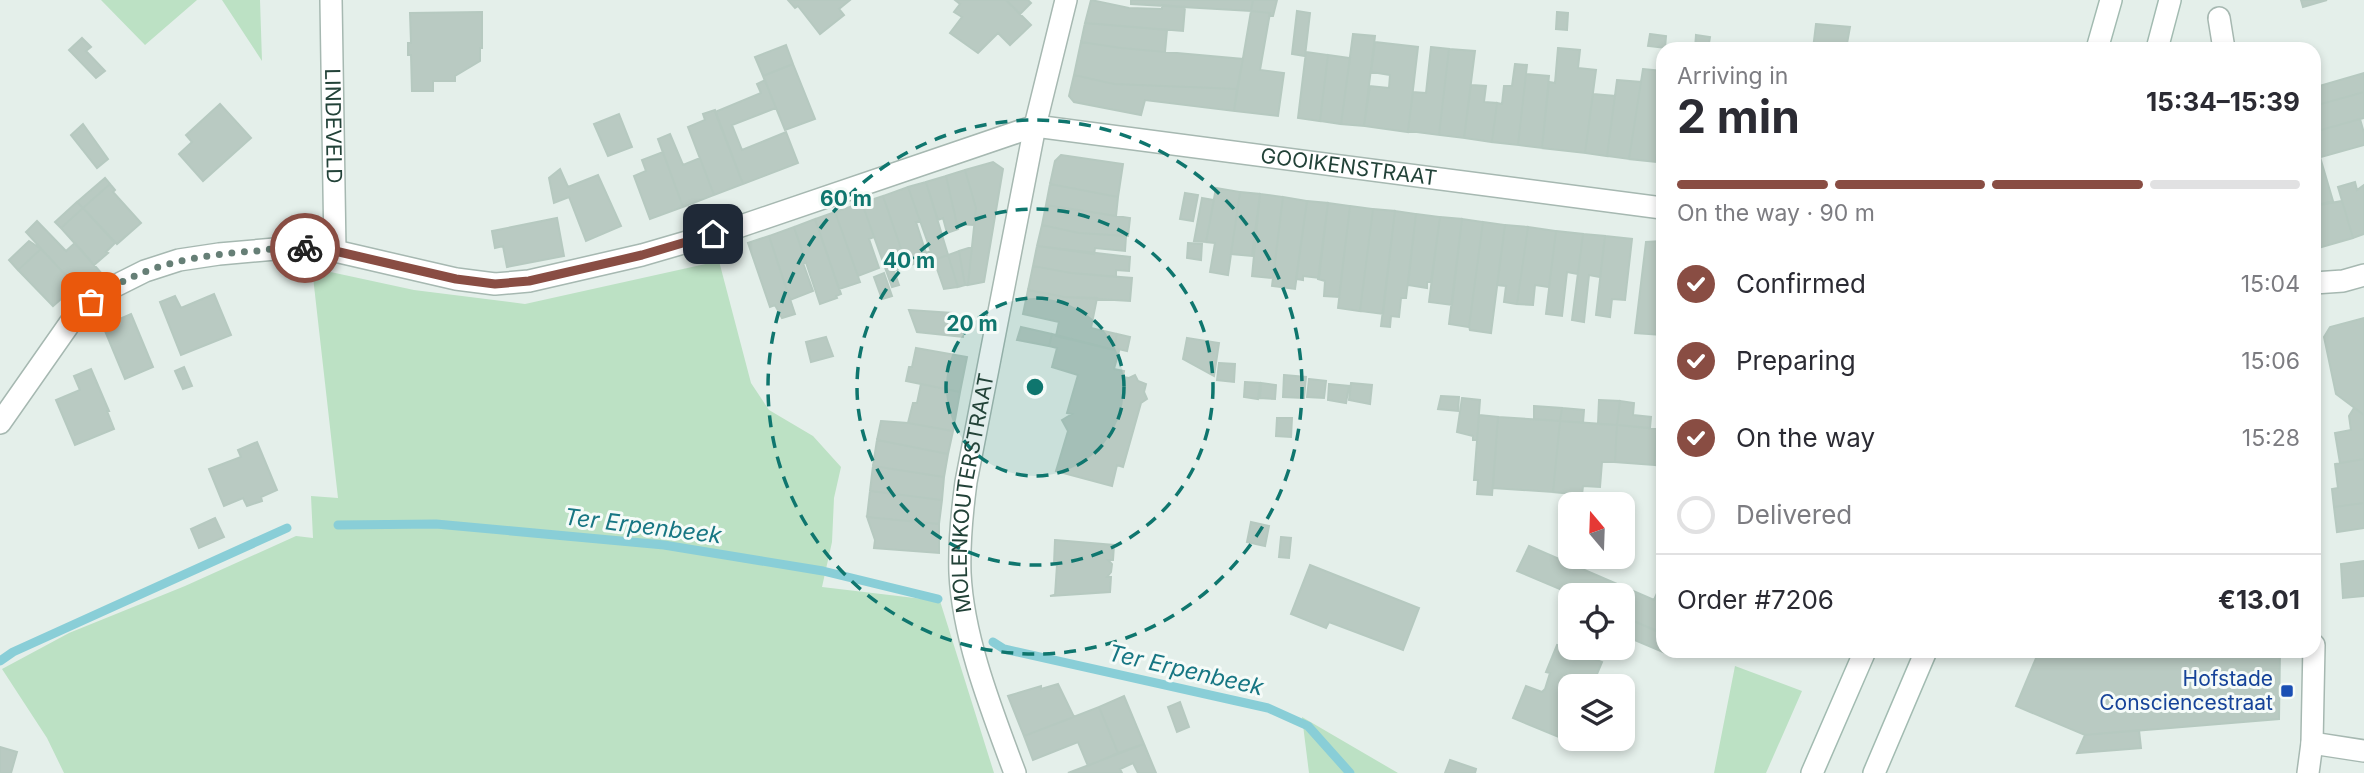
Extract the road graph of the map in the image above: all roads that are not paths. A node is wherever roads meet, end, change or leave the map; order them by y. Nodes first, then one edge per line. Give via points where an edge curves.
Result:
1 (331, 0) edge
2 (1066, 0) edge
3 (2111, 0) edge
4 (2171, 0) edge
5 (2219, 18) dead end
6 (2099, 42) edge
7 (2159, 42) edge
8 (2223, 42) edge
9 (1035, 126) junction
10 (1656, 207) edge
11 (335, 251) junction
12 (2364, 275) edge
13 (2321, 283) edge
14 (0, 422) edge
15 (1862, 658) edge
16 (1923, 658) edge
17 (2314, 658) edge
18 (2312, 743) junction
19 (2364, 751) edge
20 (1016, 773) edge
21 (1812, 773) edge
22 (1874, 773) edge
23 (2308, 773) edge

1 - 11 street, LINDEVELD
2 - 9 street, MOLENKOUTERSTRAAT
3 - 6 street
4 - 7 street
5 - 8 street
9 - 10 street, GOOIKENSTRAAT
9 - 11 street via 738,227 529,281 495,284 456,279
9 - 20 street, MOLENKOUTERSTRAAT via 966,482 960,535 964,602 974,651
11 - 14 street via 298,247 179,260 105,291 77,313
12 - 13 street
15 - 21 street
16 - 22 street
17 - 18 street
18 - 19 street
18 - 23 street

